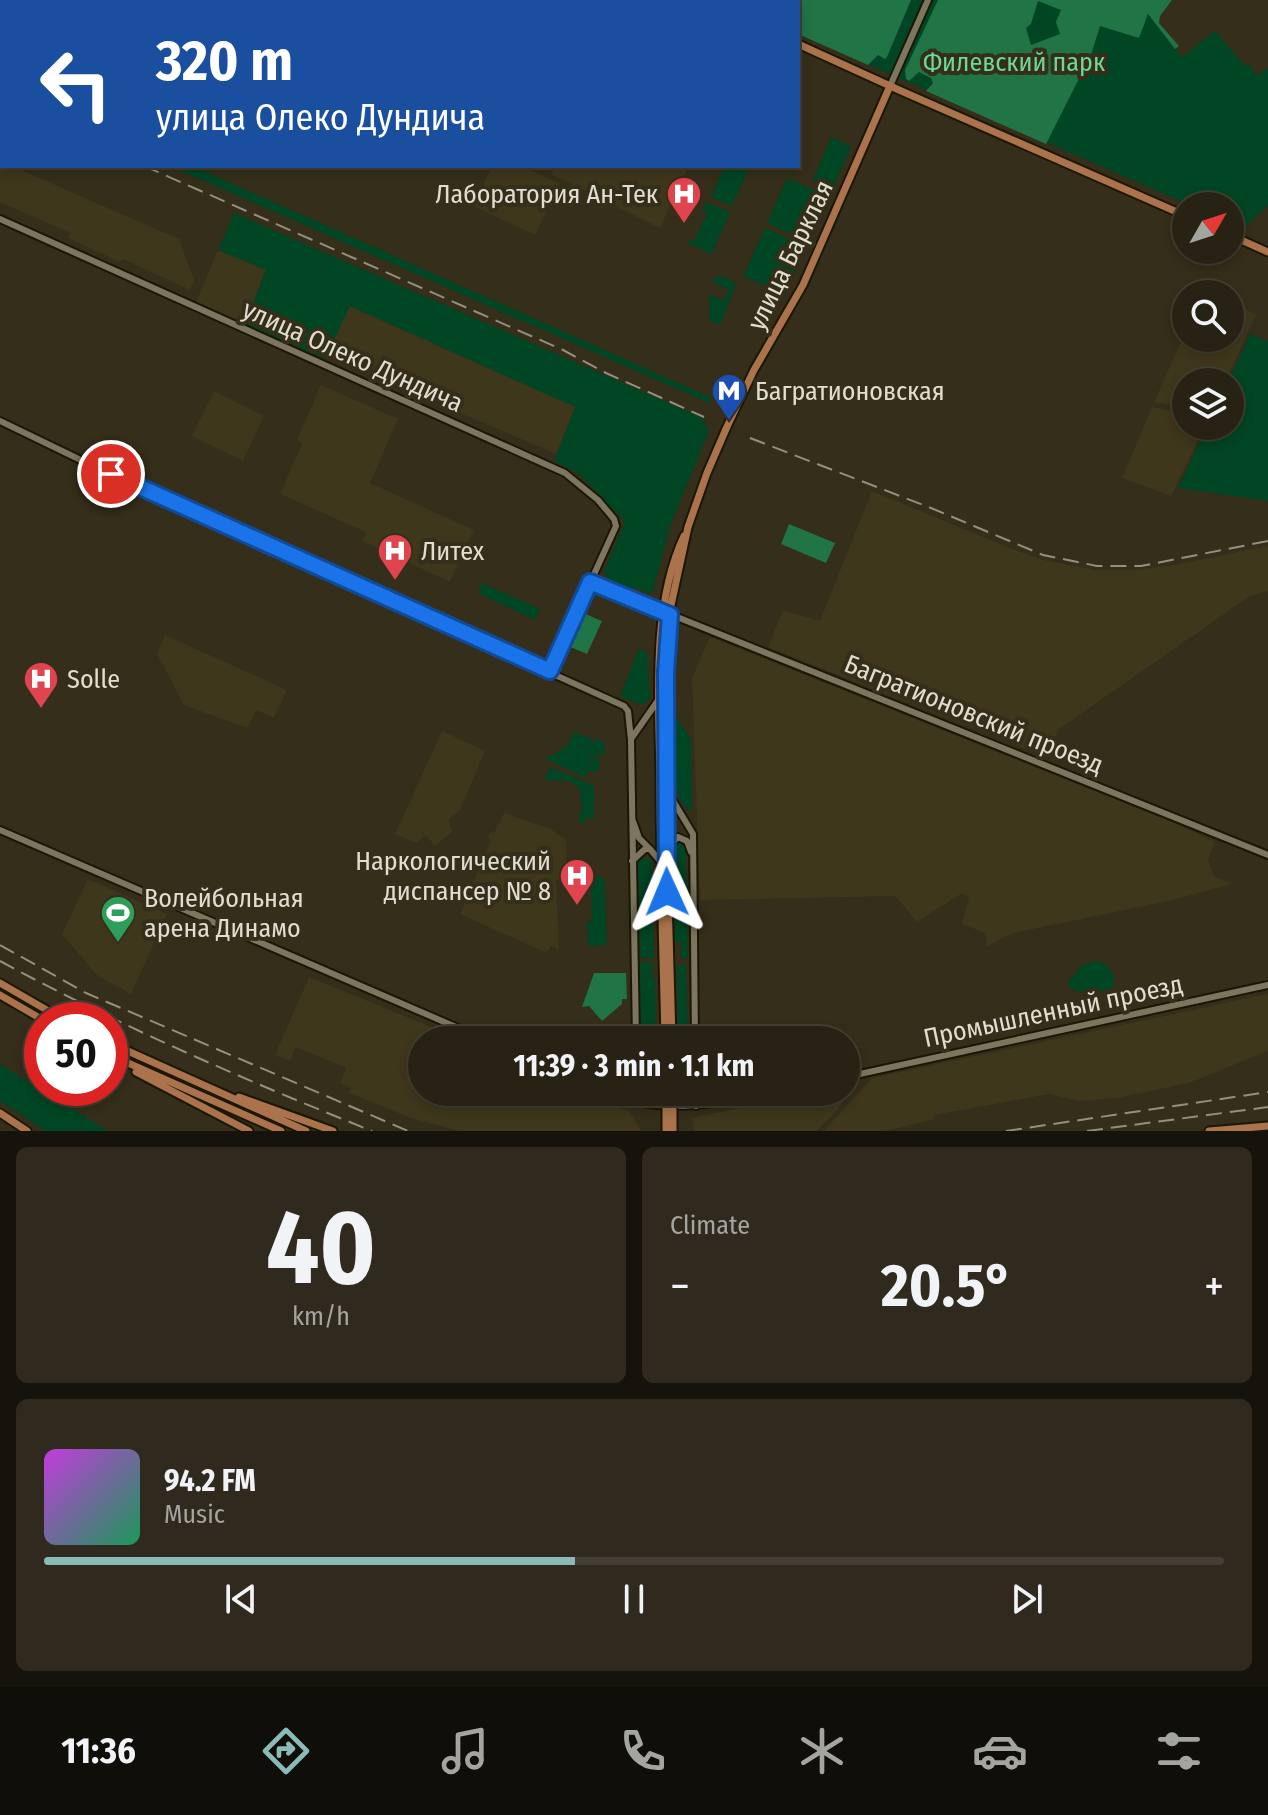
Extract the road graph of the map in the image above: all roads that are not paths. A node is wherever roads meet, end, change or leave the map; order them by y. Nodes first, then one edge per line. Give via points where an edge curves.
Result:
1 (928, 0) edge
2 (800, 45) edge
3 (890, 86) junction
4 (1172, 210) edge
5 (0, 219) edge
6 (1244, 241) edge
7 (1268, 252) edge
8 (0, 421) edge
9 (590, 582) junction
10 (667, 614) junction
11 (550, 671) junction
12 (659, 699) junction
13 (631, 740) junction
14 (667, 775) junction
15 (632, 806) junction
16 (0, 830) edge
17 (650, 849) junction
18 (692, 855) junction
19 (1268, 855) edge
20 (632, 861) junction
21 (660, 861) junction
22 (667, 869) junction
23 (0, 983) edge
24 (1268, 985) edge
25 (0, 995) edge
26 (33, 1002) edge
27 (24, 1009) edge
28 (454, 1026) edge
29 (636, 1026) edge
30 (665, 1026) edge
31 (672, 1026) edge
32 (695, 1026) edge
33 (128, 1051) edge
34 (128, 1064) edge
35 (128, 1066) edge
36 (860, 1074) edge
37 (188, 1079) junction
38 (666, 1106) edge
39 (673, 1106) edge
40 (0, 1113) edge
41 (1268, 1126) edge
42 (27, 1131) edge
43 (249, 1131) edge
44 (281, 1131) edge
45 (306, 1131) edge
46 (333, 1131) edge
47 (666, 1131) edge
48 (673, 1131) edge
49 (1209, 1131) edge

1 - 3 street, улица Барклая
2 - 3 main road
3 - 4 main road
3 - 10 main road, улица Барклая, bridge via 803,285 726,429 670,573
5 - 9 street, улица Олеко Дундича via 565,473 616,523
6 - 7 main road
8 - 11 street
9 - 10 street
9 - 11 street, улица Олеко Дундича
10 - 12 main road, улица Барклая
10 - 14 main road, улица Барклая
10 - 19 street, Багратионовский проезд
11 - 13 street via 624,706
12 - 13 street
12 - 21 main road, улица Барклая
13 - 15 street
14 - 18 street via 672,799 693,834
14 - 22 main road, улица Барклая
15 - 17 street via 636,832
15 - 20 street
16 - 28 street
17 - 20 street via 641,850
17 - 21 street
18 - 22 street via 686,839 676,838
18 - 32 street
20 - 29 street
21 - 30 main road, улица Барклая
22 - 31 main road, улица Барклая
23 - 26 main road
24 - 36 street, Промышленный проезд
25 - 27 main road
33 - 37 main road
34 - 44 main road
35 - 43 main road
37 - 45 main road
37 - 46 main road
38 - 47 main road, bridge
39 - 48 main road, bridge
40 - 42 main road
41 - 49 main road

